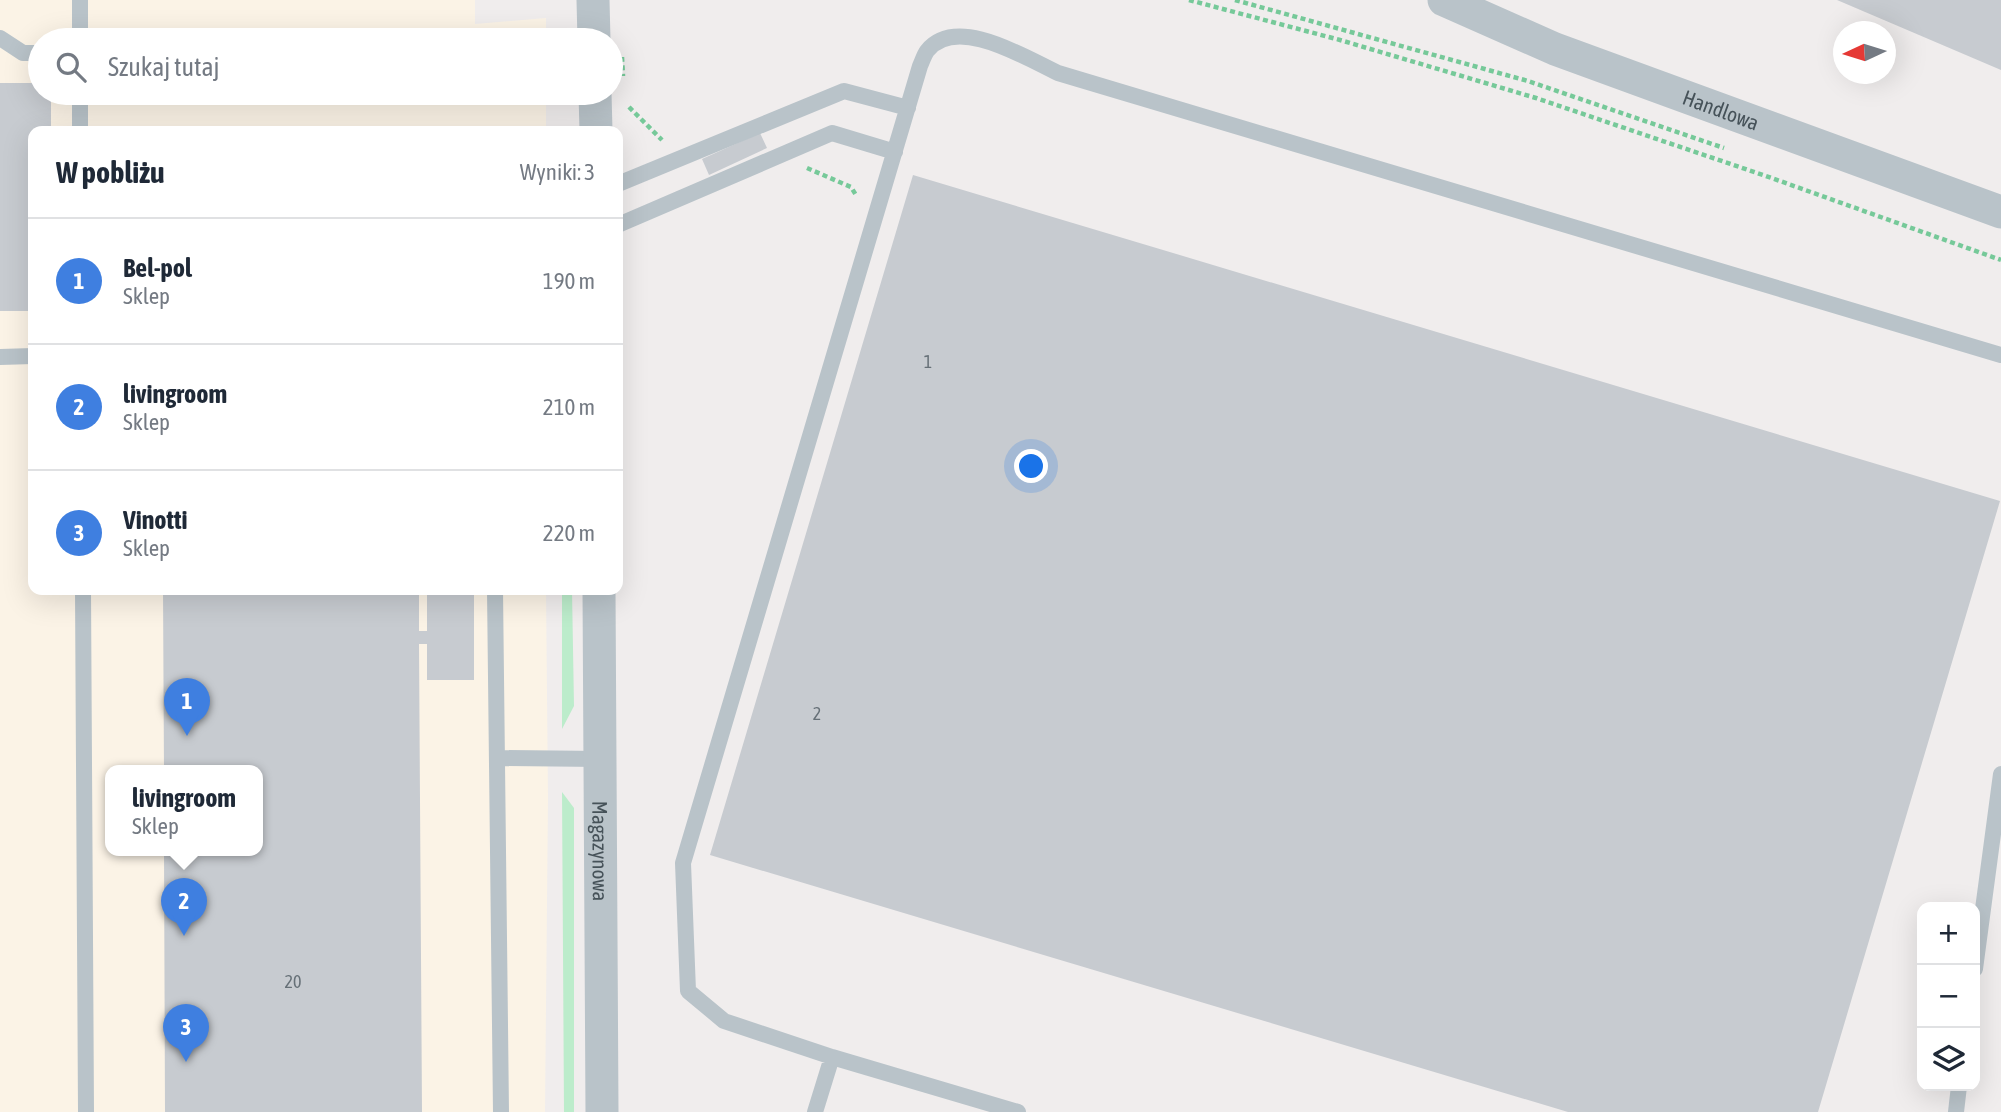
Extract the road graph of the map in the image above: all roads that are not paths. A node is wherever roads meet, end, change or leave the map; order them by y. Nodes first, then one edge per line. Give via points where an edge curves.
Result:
1 (80, 0) edge
2 (593, 0) edge
3 (1444, 0) edge
4 (80, 28) edge
5 (602, 28) edge
6 (0, 38) edge
7 (28, 53) edge
8 (80, 105) edge
9 (608, 105) edge
10 (908, 108) junction
11 (80, 126) edge
12 (598, 126) edge
13 (894, 152) junction
14 (623, 182) edge
15 (2001, 212) edge
16 (623, 223) edge
17 (2001, 355) edge
18 (28, 356) edge
19 (0, 357) edge
20 (83, 595) edge
21 (495, 595) edge
22 (599, 595) edge
23 (497, 758) junction
24 (600, 759) junction
25 (2001, 774) edge
26 (1976, 965) edge
27 (832, 1057) junction
28 (1958, 1091) edge
29 (86, 1112) edge
30 (500, 1112) edge
31 (602, 1112) edge
32 (815, 1112) edge
33 (1018, 1112) edge
34 (1956, 1112) edge

1 - 4 lane
2 - 5 street
3 - 15 street, Handlowa via 1555,49
6 - 7 lane
8 - 11 lane
9 - 12 street
10 - 13 lane
10 - 14 lane via 844,91
10 - 17 lane via 926,53 934,45 947,38 979,38 1058,73
13 - 16 lane via 832,133
13 - 27 lane via 683,863 688,991 724,1021
18 - 19 lane
20 - 29 lane
21 - 23 lane
22 - 24 street, Magazynowa
23 - 24 lane
23 - 30 lane
24 - 31 street, Magazynowa
25 - 26 lane
27 - 32 lane
27 - 33 lane
28 - 34 lane

